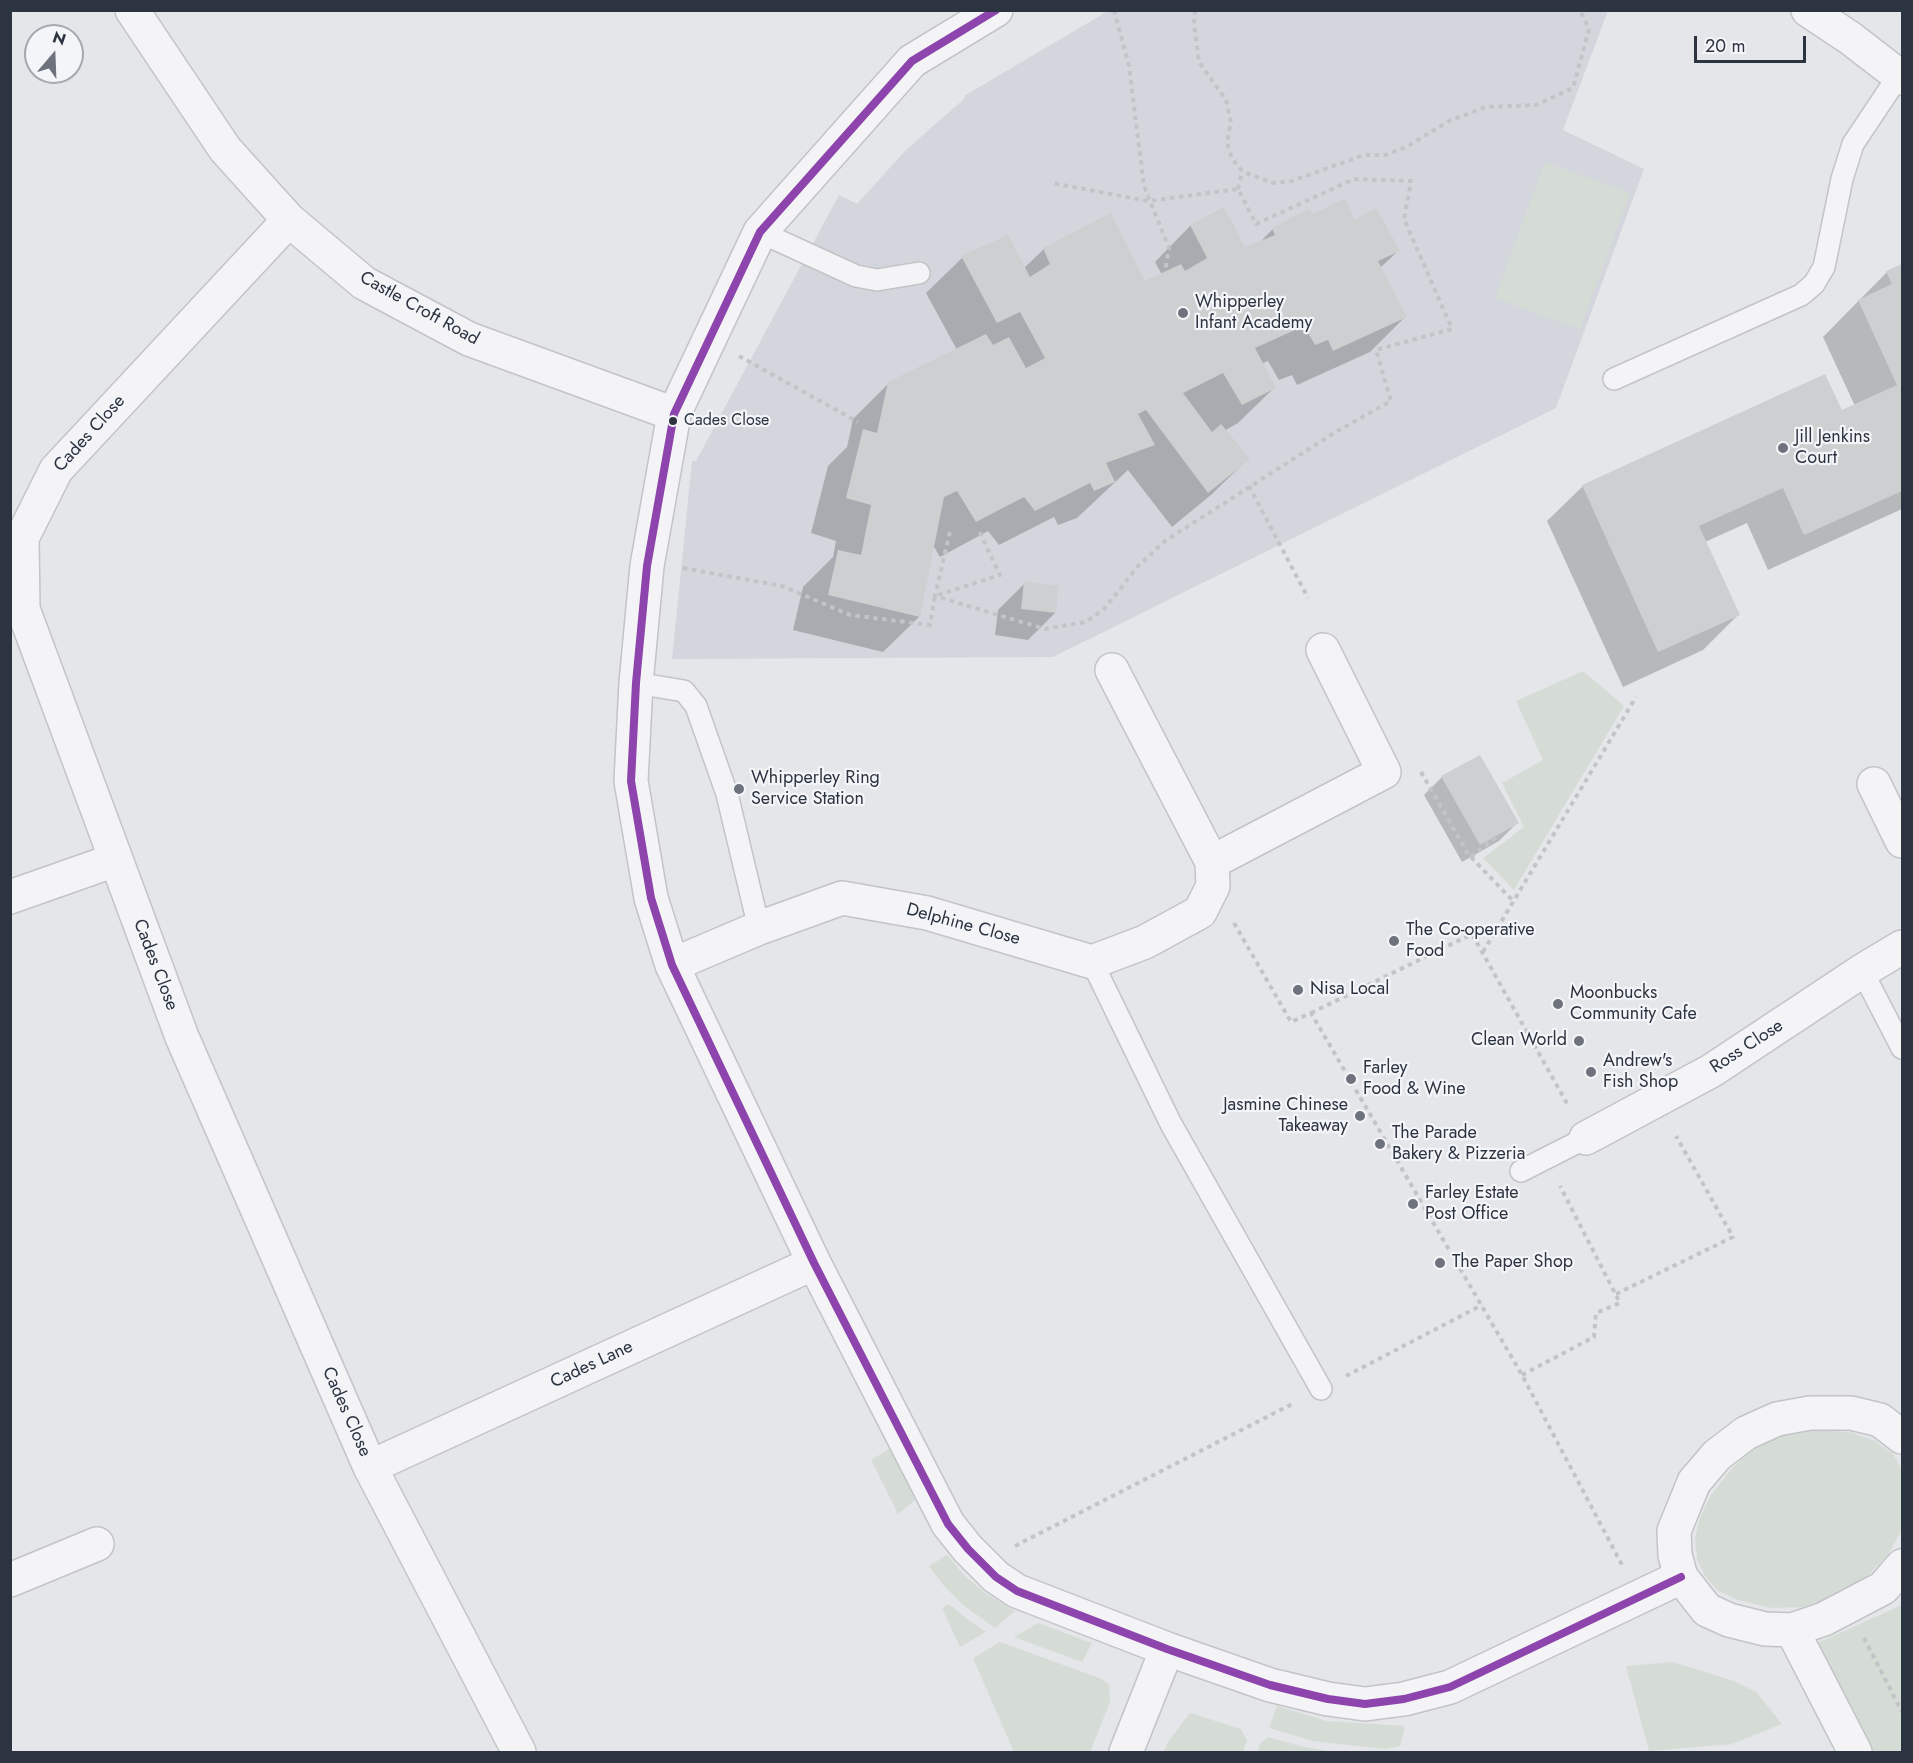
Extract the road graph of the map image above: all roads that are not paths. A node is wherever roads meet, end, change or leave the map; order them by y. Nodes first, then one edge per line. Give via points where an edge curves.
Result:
1 (132, 10) edge
2 (996, 10) edge
3 (1808, 10) edge
4 (1901, 76) edge
5 (289, 220) junction
6 (760, 232) junction
7 (919, 273) dead end
8 (1614, 379) dead end
9 (674, 414) junction
10 (1323, 650) dead end
11 (1112, 670) dead end
12 (636, 683) junction
13 (1874, 784) dead end
14 (1902, 841) edge
15 (115, 861) junction
16 (1212, 874) junction
17 (10, 897) edge
18 (759, 928) junction
19 (1902, 947) edge
20 (1092, 962) junction
21 (672, 965) junction
22 (1862, 971) junction
23 (1902, 1048) edge
24 (1586, 1138) joint
25 (1521, 1171) dead end
26 (814, 1263) junction
27 (1321, 1389) road end
28 (1902, 1437) edge
29 (370, 1467) junction
30 (97, 1544) dead end
31 (1902, 1571) edge
32 (1681, 1577) junction
33 (10, 1580) edge
34 (1792, 1630) junction
35 (1167, 1649) junction
36 (519, 1752) edge
37 (1126, 1752) edge
38 (1855, 1752) edge

1 - 5 street, Castle Croft Road via 225,149
2 - 6 street via 912,61
3 - 4 street
4 - 8 lane via 1853,144 1824,267 1814,284 1801,295
5 - 9 street, Castle Croft Road via 364,283 469,339
5 - 15 street, Cades Close via 56,470 22,538 22,609
6 - 7 lane via 856,276 877,280
6 - 9 street
9 - 12 street via 648,561
10 - 16 street via 1384,772
11 - 16 street
12 - 18 lane via 684,691 696,706 727,794
12 - 21 street via 631,781 651,898
13 - 14 street
15 - 17 street
15 - 29 street, Cades Close via 183,1037
16 - 20 street via 1200,912 1145,942
18 - 20 street, Delphine Close via 842,898 927,913
18 - 21 street, Delphine Close
19 - 22 street, Ross Close
20 - 27 lane via 1171,1124
21 - 26 street
22 - 23 lane
22 - 24 street, Ross Close via 1711,1071
24 - 25 lane
26 - 29 street, Cades Lane
26 - 35 street via 948,1524 982,1563 996,1577 1043,1603
28 - 32 street via 1880,1420 1851,1413 1810,1413 1777,1419 1746,1433 1717,1455 1694,1482 1674,1531
29 - 36 street, Cades Close
30 - 33 street
31 - 34 street via 1848,1608
32 - 34 street via 1707,1610 1764,1629
32 - 35 street via 1450,1687 1404,1699 1365,1704 1328,1699 1270,1685
34 - 38 street
35 - 37 street

